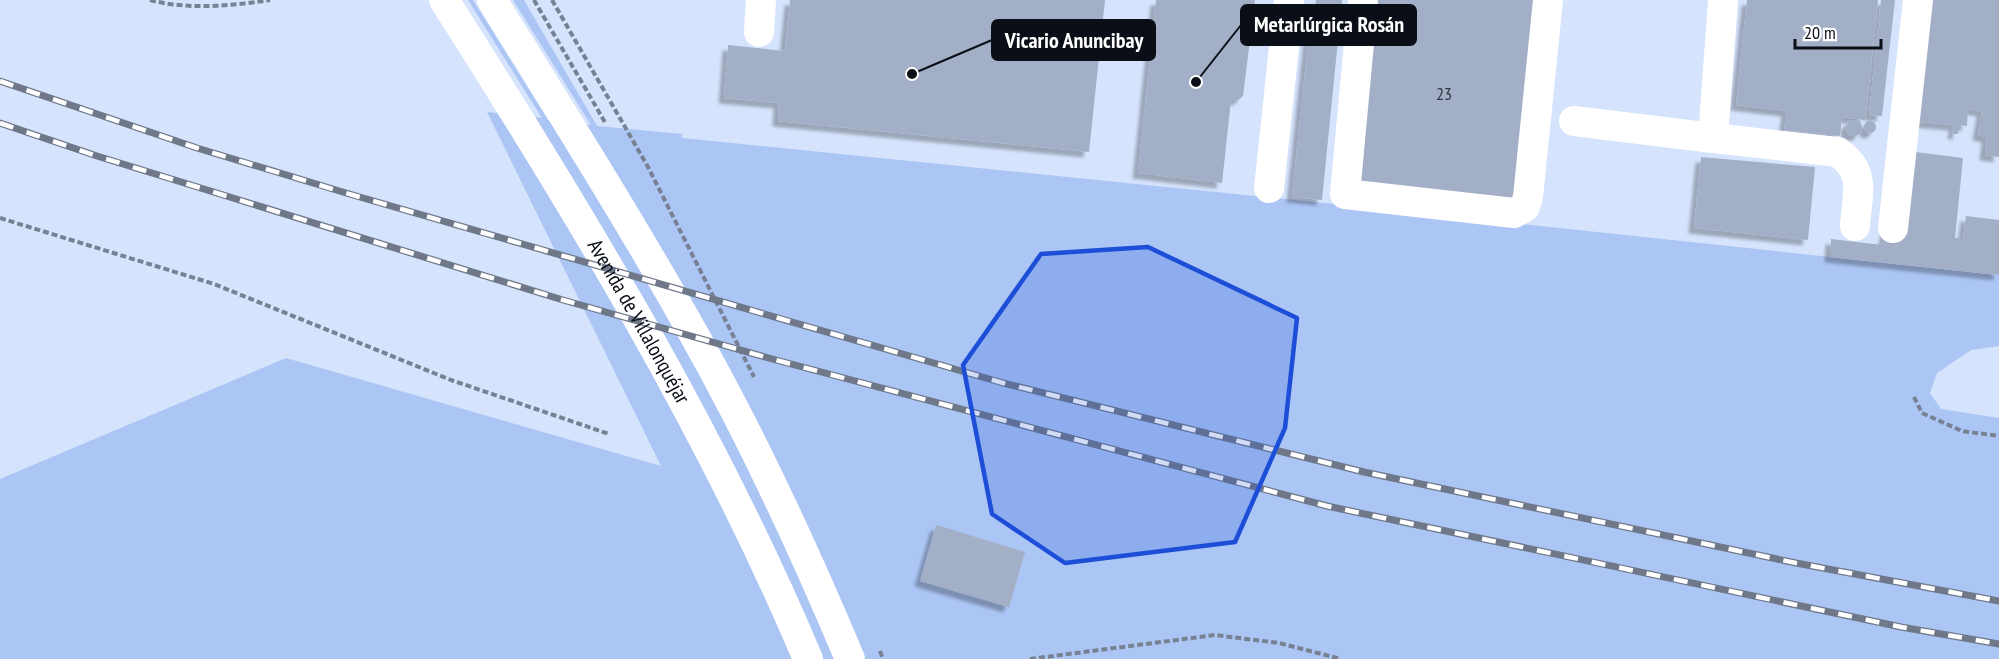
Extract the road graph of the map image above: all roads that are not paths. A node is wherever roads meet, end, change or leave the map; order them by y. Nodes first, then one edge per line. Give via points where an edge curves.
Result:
1 (444, 0) edge
2 (492, 0) edge
3 (761, 0) edge
4 (1289, 0) edge
5 (1363, 0) edge
6 (1548, 0) edge
7 (1723, 0) edge
8 (1918, 0) edge
9 (759, 32) dead end
10 (1574, 121) dead end
11 (1713, 138) junction
12 (1269, 188) dead end
13 (1855, 226) dead end
14 (1893, 228) dead end
15 (808, 659) edge
16 (850, 659) edge

1 - 15 street, Avenida de Villalonquéjar via 667,366 767,563
2 - 16 street, Avenida de Villalonquéjar via 692,331 797,539
3 - 9 street
4 - 12 street
5 - 6 street via 1345,194 1514,213 1525,207 1528,197
7 - 11 street
8 - 14 street
10 - 11 street
11 - 13 street via 1838,152 1858,173

